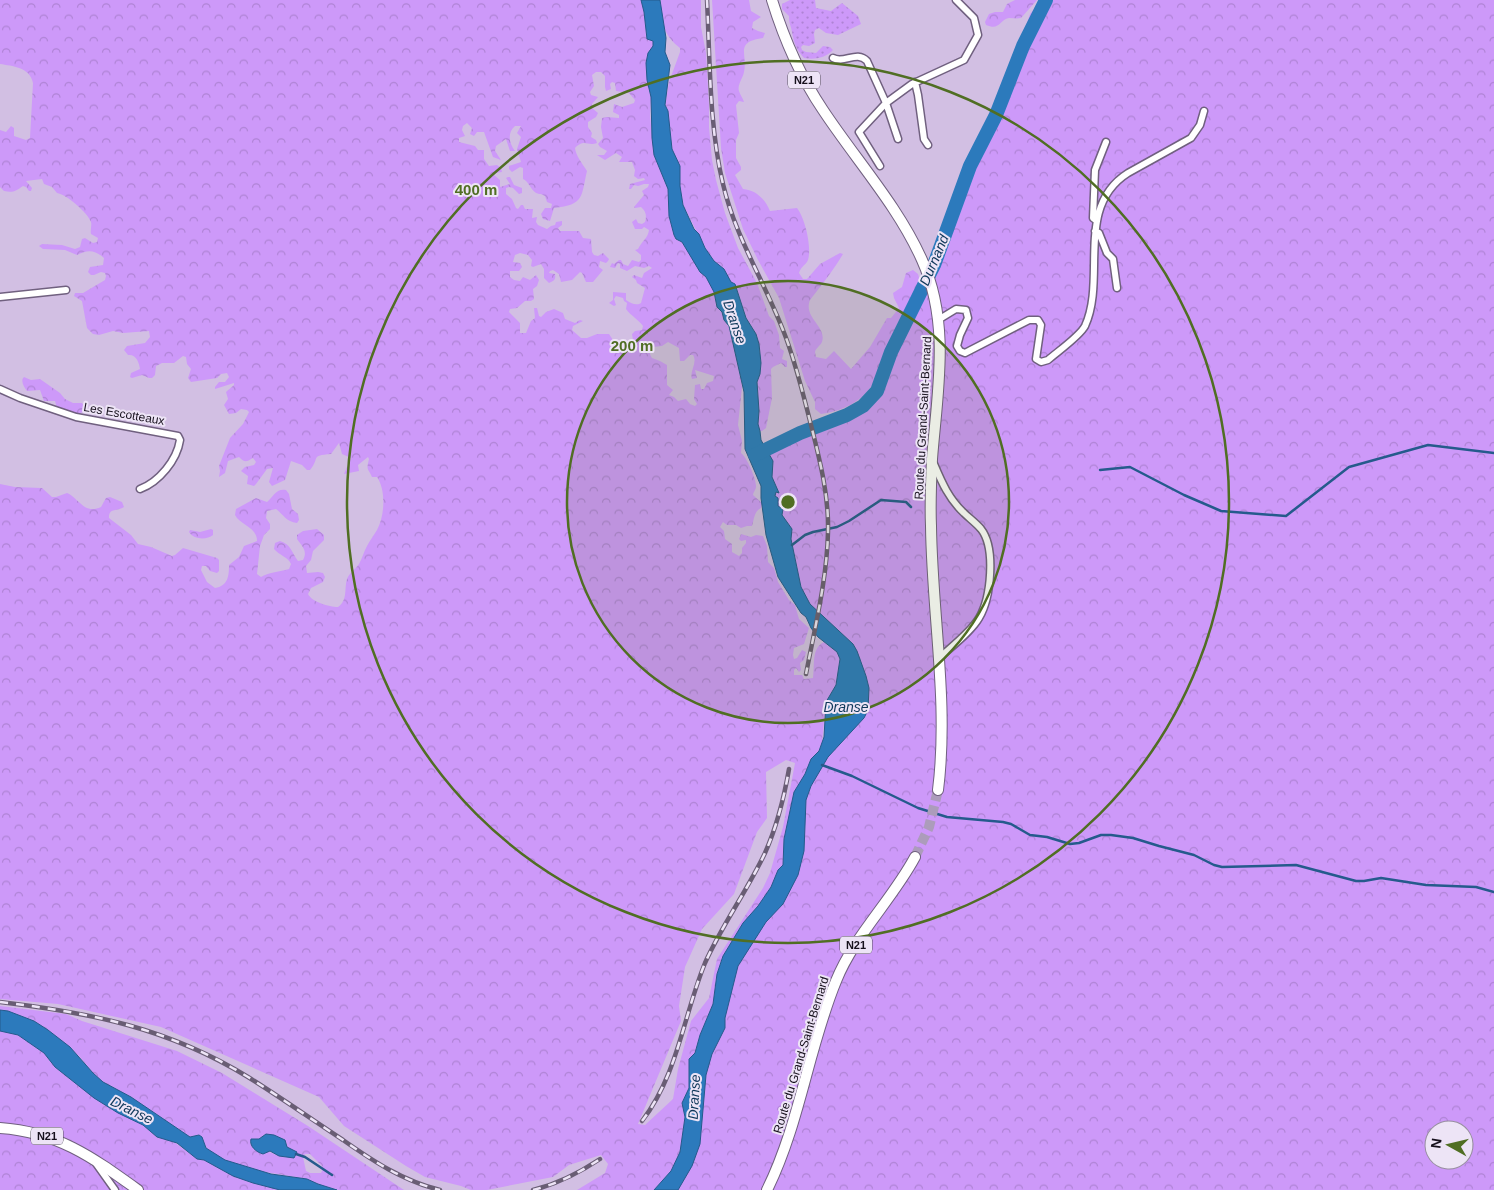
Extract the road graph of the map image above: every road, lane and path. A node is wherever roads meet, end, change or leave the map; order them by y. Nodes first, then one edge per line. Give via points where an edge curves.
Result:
1 (772, 0) edge
2 (956, 0) edge
3 (833, 58) dead end
4 (913, 83) junction
5 (886, 103) junction
6 (1204, 111) dead end
7 (898, 138) dead end
8 (1106, 142) dead end
9 (928, 145) dead end
10 (880, 166) dead end
11 (1097, 221) junction
12 (1095, 231) junction
13 (1117, 288) dead end
14 (66, 290) dead end
15 (0, 297) edge
16 (938, 320) junction
17 (0, 389) edge
18 (932, 460) junction
19 (140, 489) dead end
20 (938, 659) junction
21 (938, 790) tunnel mouth
22 (915, 856) tunnel mouth
23 (0, 1128) edge
24 (91, 1157) junction
25 (115, 1190) edge
26 (138, 1190) edge
27 (767, 1190) edge

1 - 16 main road, Route du Grand-Saint-Bernard / N21 via 789,49 809,88 900,220 922,260
2 - 4 street via 974,18 978,35 964,60
3 - 5 street via 864,58
4 - 5 street
4 - 9 street
5 - 7 street
5 - 10 street via 859,132
6 - 11 street via 1191,138 1116,183
8 - 11 street via 1095,170 1093,218
11 - 12 street
12 - 13 street via 1100,233 1107,253 1113,259
12 - 16 street via 1095,275 1088,320 1081,332 1048,360 1041,362 1036,359 1041,325 1038,320 1029,320 967,353 957,346 968,318 966,310 956,309
14 - 15 street
16 - 18 main road, Route du Grand-Saint-Bernard / N21 via 940,375
17 - 19 street, Les Escotteaux via 81,418 177,435 180,442 170,462 156,481
18 - 20 main road, Route du Grand-Saint-Bernard / N21 via 931,514
18 - 20 street via 947,493 981,529 990,554 984,609 978,620
20 - 21 main road, Route du Grand-Saint-Bernard / N21 via 942,736
22 - 27 main road, Route du Grand-Saint-Bernard / N21 via 899,885 842,967 827,1004 784,1151
23 - 24 main road, N21 via 53,1138
24 - 25 street
24 - 26 main road, N21

